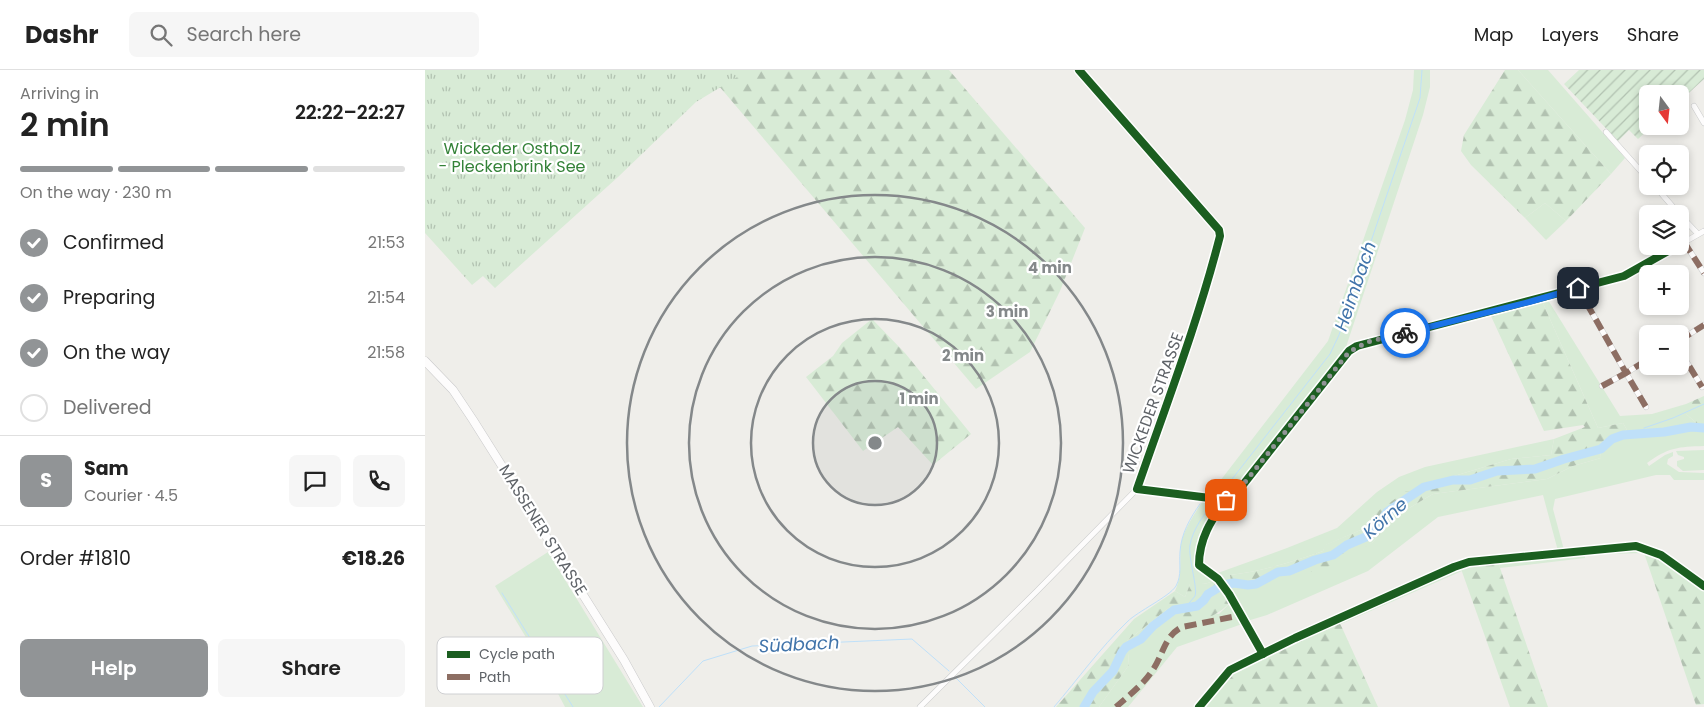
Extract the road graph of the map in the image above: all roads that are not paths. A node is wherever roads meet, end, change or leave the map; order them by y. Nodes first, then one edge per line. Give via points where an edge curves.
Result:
1 (1694, 106) dead end
2 (1117, 112) dead end
3 (1703, 119) edge
4 (1605, 132) dead end
5 (1639, 169) edge
6 (1663, 195) edge
7 (1672, 205) edge
8 (1689, 224) edge
9 (1704, 231) edge
10 (1698, 234) junction
11 (1689, 239) edge
12 (1689, 254) edge
13 (1661, 255) edge
14 (1704, 272) edge
15 (1578, 288) junction
16 (1704, 325) edge
17 (1689, 334) edge
18 (425, 360) edge
19 (1639, 365) edge
20 (1689, 366) edge
21 (1625, 373) junction
22 (1602, 386) dead end
23 (1702, 387) dead end
24 (1645, 407) dead end
25 (1137, 489) junction
26 (650, 707) edge
27 (920, 707) edge

1 - 3 street
2 - 25 street, WICKEDER STRASSE via 1219,230 1220,236 1192,334
4 - 5 street
6 - 7 street
8 - 10 street
9 - 10 street, WICKEDER STRASSE
10 - 11 street, WICKEDER STRASSE
12 - 14 street
13 - 15 street, WICKEDER STRASSE via 1624,276
15 - 21 street
15 - 25 street, WICKEDER STRASSE via 1357,346 1231,497 1223,500
16 - 17 street
18 - 26 main road, MASSENER STRASSE via 453,390 473,420 624,660
19 - 21 street
20 - 23 street
21 - 22 street
21 - 24 street
25 - 27 street, WICKEDER STRASSE

